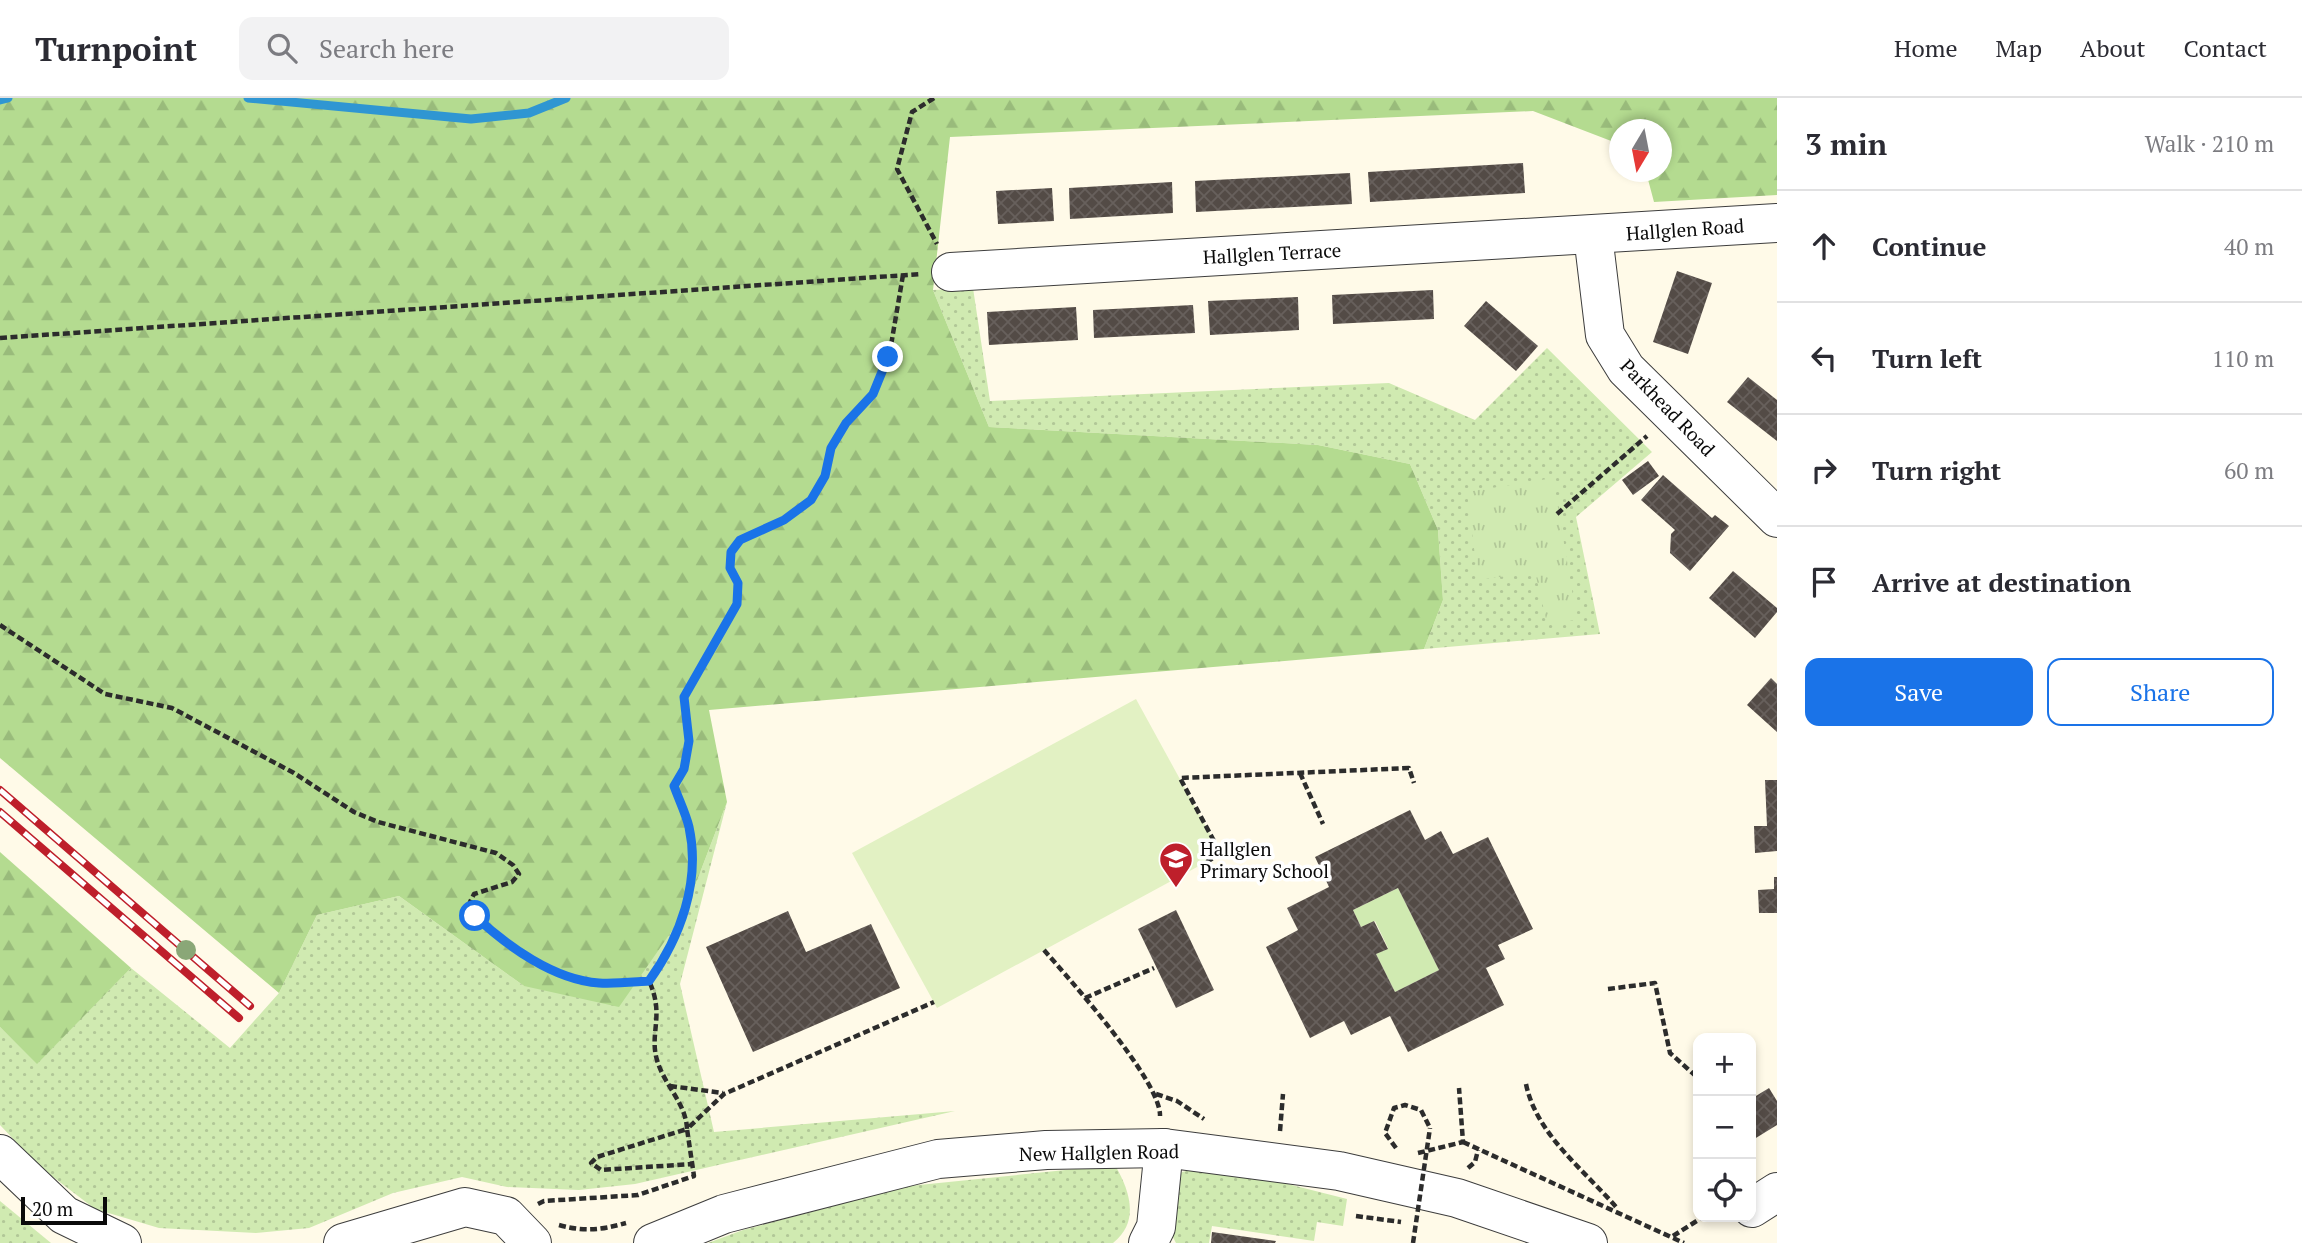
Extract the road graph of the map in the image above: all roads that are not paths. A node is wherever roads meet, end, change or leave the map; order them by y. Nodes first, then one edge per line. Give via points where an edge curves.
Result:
1 (1777, 223) edge
2 (1593, 235) junction
3 (951, 272) road end
4 (1777, 518) edge
5 (1162, 1136) junction
6 (0, 1154) edge
7 (1777, 1192) edge
8 (1756, 1205) edge
9 (532, 1226) edge
10 (122, 1243) edge
11 (343, 1243) edge
12 (653, 1243) edge
13 (1148, 1243) edge
14 (1588, 1243) edge

1 - 2 street, Hallglen Road
2 - 3 street, Hallglen Terrace
2 - 4 street, Parkhead Road via 1605,335 1626,369
5 - 12 street, New Hallglen Road via 938,1159 724,1214
5 - 13 street via 1156,1227
5 - 14 street, New Hallglen Road via 1457,1198
6 - 10 street via 64,1215
7 - 8 street
9 - 11 street via 465,1207

